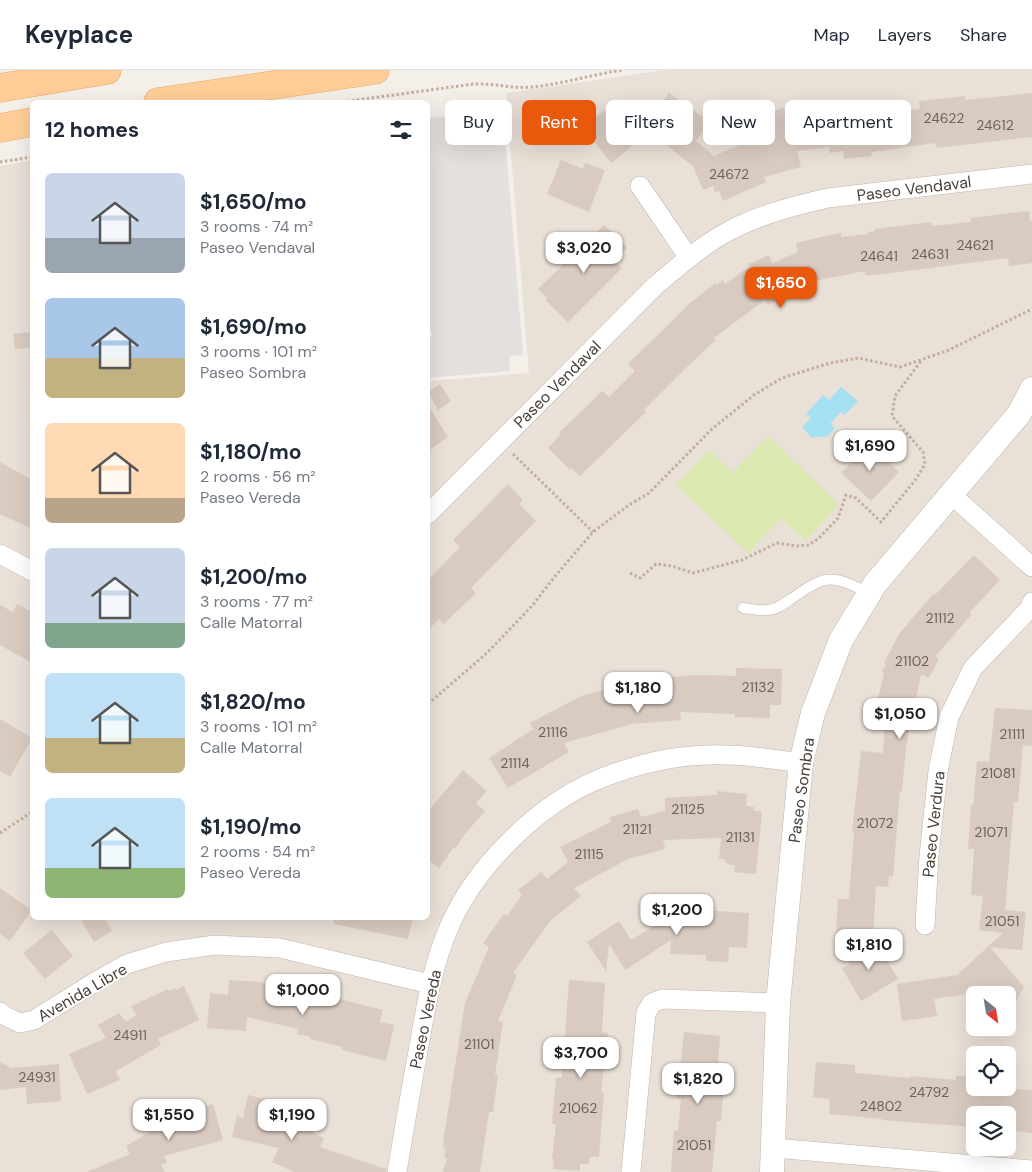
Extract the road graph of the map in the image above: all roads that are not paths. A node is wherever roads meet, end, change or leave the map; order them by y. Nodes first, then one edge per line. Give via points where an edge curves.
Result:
1 (107, 70) edge
2 (375, 70) edge
3 (0, 88) edge
4 (172, 100) edge
5 (30, 122) edge
6 (0, 128) edge
7 (1032, 174) edge
8 (640, 186) dead end
9 (689, 258) junction
10 (1032, 389) edge
11 (952, 495) junction
12 (430, 512) edge
13 (0, 554) edge
14 (1032, 567) edge
15 (30, 571) edge
16 (869, 593) junction
17 (1032, 602) edge
18 (743, 608) dead end
19 (801, 763) junction
20 (925, 925) dead end
21 (430, 984) junction
22 (778, 1003) junction
23 (0, 1012) edge
24 (774, 1148) junction
25 (910, 1166) edge
26 (1032, 1170) edge
27 (396, 1172) edge
28 (631, 1172) edge
29 (772, 1172) edge

1 - 3 main road
2 - 4 main road
5 - 6 main road
7 - 9 street, Paseo Vendaval via 828,198 796,205 726,232
8 - 9 street
9 - 12 street, Paseo Vendaval via 656,285
10 - 11 street, Paseo Sombra via 1019,414
11 - 14 street
11 - 16 street, Paseo Sombra
13 - 15 street
16 - 18 lane via 843,581 829,579 816,582 783,605 768,610
16 - 19 street, Paseo Sombra via 834,657 813,713
17 - 20 street, Paseo Verdura via 1030,609 974,668 949,717 938,771
19 - 21 street, Paseo Vereda via 726,755 669,759 614,774 564,798 514,836 468,890 449,926
19 - 22 street, Paseo Sombra
21 - 23 street, Avenida Libre via 280,948 215,944 166,952 127,964 34,1020 20,1023
21 - 27 street, Paseo Vereda
22 - 24 street, Paseo Sombra
22 - 28 street via 662,999 652,1004 646,1012
24 - 25 street
24 - 29 street, Paseo Sombra
25 - 26 street

